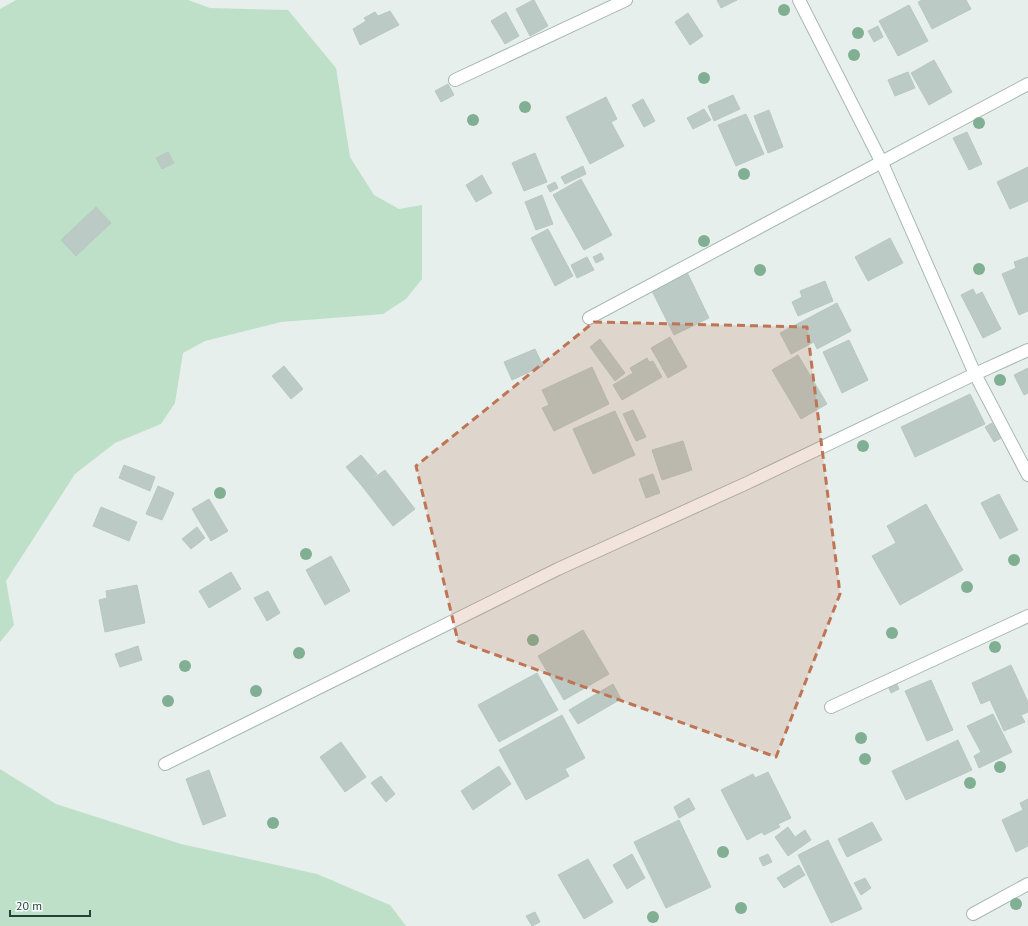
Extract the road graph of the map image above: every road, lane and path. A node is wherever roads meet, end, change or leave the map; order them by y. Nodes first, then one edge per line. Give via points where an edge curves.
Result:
1 (626, 0) edge
2 (799, 0) edge
3 (455, 80) dead end
4 (1028, 84) edge
5 (882, 163) junction
6 (589, 318) dead end
7 (1028, 350) edge
8 (975, 374) junction
9 (1028, 475) edge
10 (1028, 616) edge
11 (831, 707) dead end
12 (165, 764) dead end
13 (1028, 884) edge
14 (973, 914) dead end

1 - 3 street
2 - 5 street
4 - 5 street
5 - 6 street
5 - 8 street
7 - 8 street
8 - 9 street
8 - 12 street via 747,483 558,569
10 - 11 street
13 - 14 street

